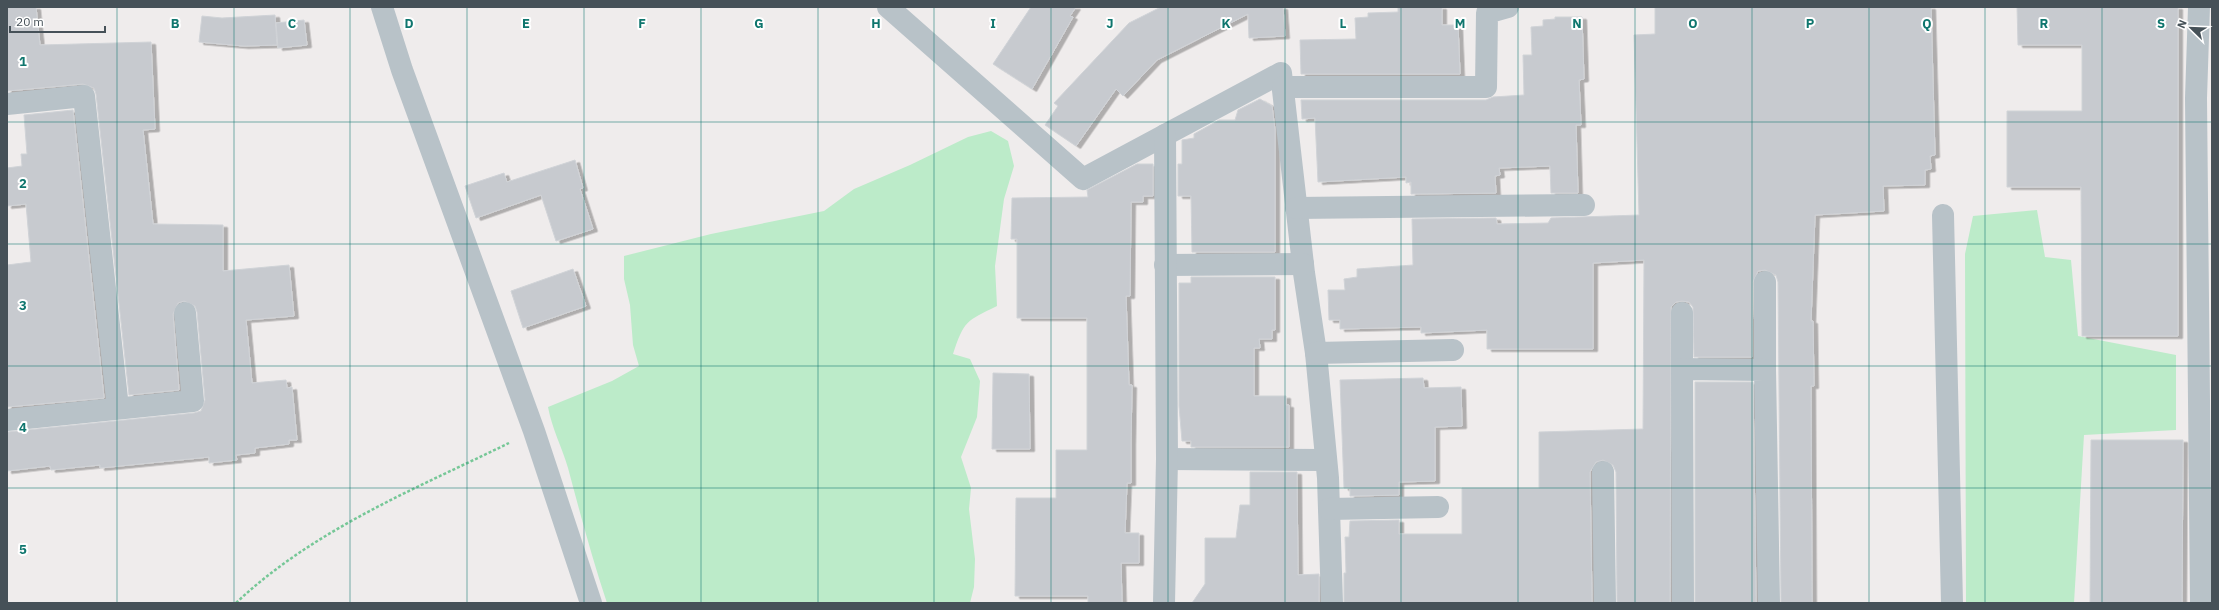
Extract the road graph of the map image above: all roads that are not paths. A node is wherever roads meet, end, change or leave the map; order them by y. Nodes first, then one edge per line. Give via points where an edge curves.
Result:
1 (382, 7) edge
2 (888, 7) edge
3 (1508, 7) edge
4 (2199, 7) edge
5 (1283, 87) junction
6 (7, 104) edge
7 (1165, 135) junction
8 (1584, 205) dead end
9 (1296, 208) junction
10 (1943, 214) dead end
11 (1303, 264) junction
12 (1164, 265) junction
13 (1765, 282) dead end
14 (185, 313) dead end
15 (1682, 313) dead end
16 (1453, 350) dead end
17 (1316, 353) junction
18 (1682, 369) junction
19 (1766, 370) junction
20 (118, 408) junction
21 (7, 420) edge
22 (1167, 459) junction
23 (1326, 460) junction
24 (1603, 472) dead end
25 (1438, 507) dead end
26 (1329, 509) junction
27 (591, 603) edge
28 (1164, 603) edge
29 (1332, 603) edge
30 (1605, 603) edge
31 (1683, 603) edge
32 (1769, 603) edge
33 (1952, 603) edge
34 (2201, 603) edge

1 - 27 street via 402,70 534,431
2 - 7 street via 1083,179
3 - 5 street via 1487,13 1486,87
4 - 34 street via 2196,98
5 - 7 street via 1281,72
5 - 9 street
6 - 20 street via 84,96
7 - 12 street
8 - 9 street
9 - 11 street
10 - 33 street
11 - 12 street
11 - 17 street
12 - 22 street
13 - 19 street
14 - 20 street via 193,401
15 - 18 street
16 - 17 street
17 - 23 street
18 - 19 street
18 - 31 street
19 - 32 street
20 - 21 street
22 - 23 street
22 - 28 street
23 - 26 street
24 - 30 street
25 - 26 street
26 - 29 street

